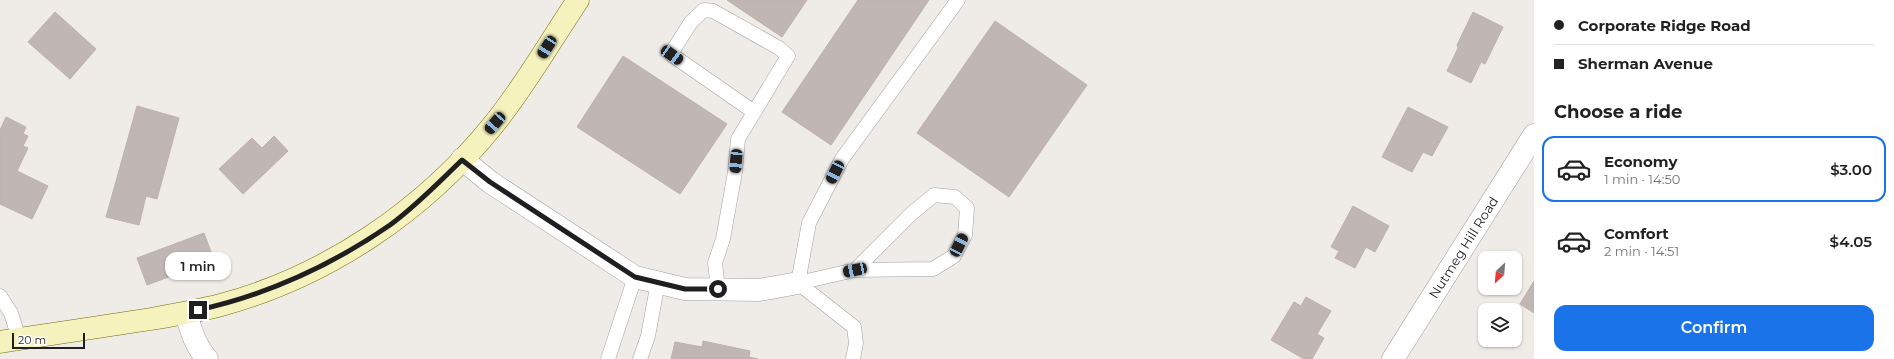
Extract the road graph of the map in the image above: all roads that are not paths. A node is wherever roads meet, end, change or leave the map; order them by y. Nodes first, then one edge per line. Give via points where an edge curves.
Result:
1 (578, 0) edge
2 (958, 0) edge
3 (754, 112) junction
4 (1534, 135) edge
5 (462, 160) junction
6 (855, 270) junction
7 (635, 277) junction
8 (658, 282) junction
9 (798, 283) junction
10 (718, 289) junction
11 (0, 296) edge
12 (186, 312) junction
13 (9, 341) edge
14 (207, 359) edge
15 (608, 359) edge
16 (640, 359) edge
17 (853, 359) edge
18 (1394, 359) edge

1 - 5 main road via 495,123
2 - 9 lane via 842,159 809,223
3 - 3 lane via 788,56 779,48 713,11 704,10 691,22 672,55
3 - 10 lane via 738,139 723,239 716,263
4 - 18 street, Nutmeg Hill Road
5 - 7 street via 490,182
5 - 12 main road via 427,194 390,224 313,270 267,290 221,305
6 - 6 lane via 934,269 954,256 965,235 966,208 955,197 934,195 911,214
6 - 9 lane
7 - 8 street
7 - 15 lane
8 - 10 street via 685,289
8 - 16 lane via 648,336
9 - 10 street via 759,290
9 - 17 lane via 854,327 856,343
11 - 13 lane via 11,313
12 - 13 main road
12 - 14 street via 192,336 198,349

